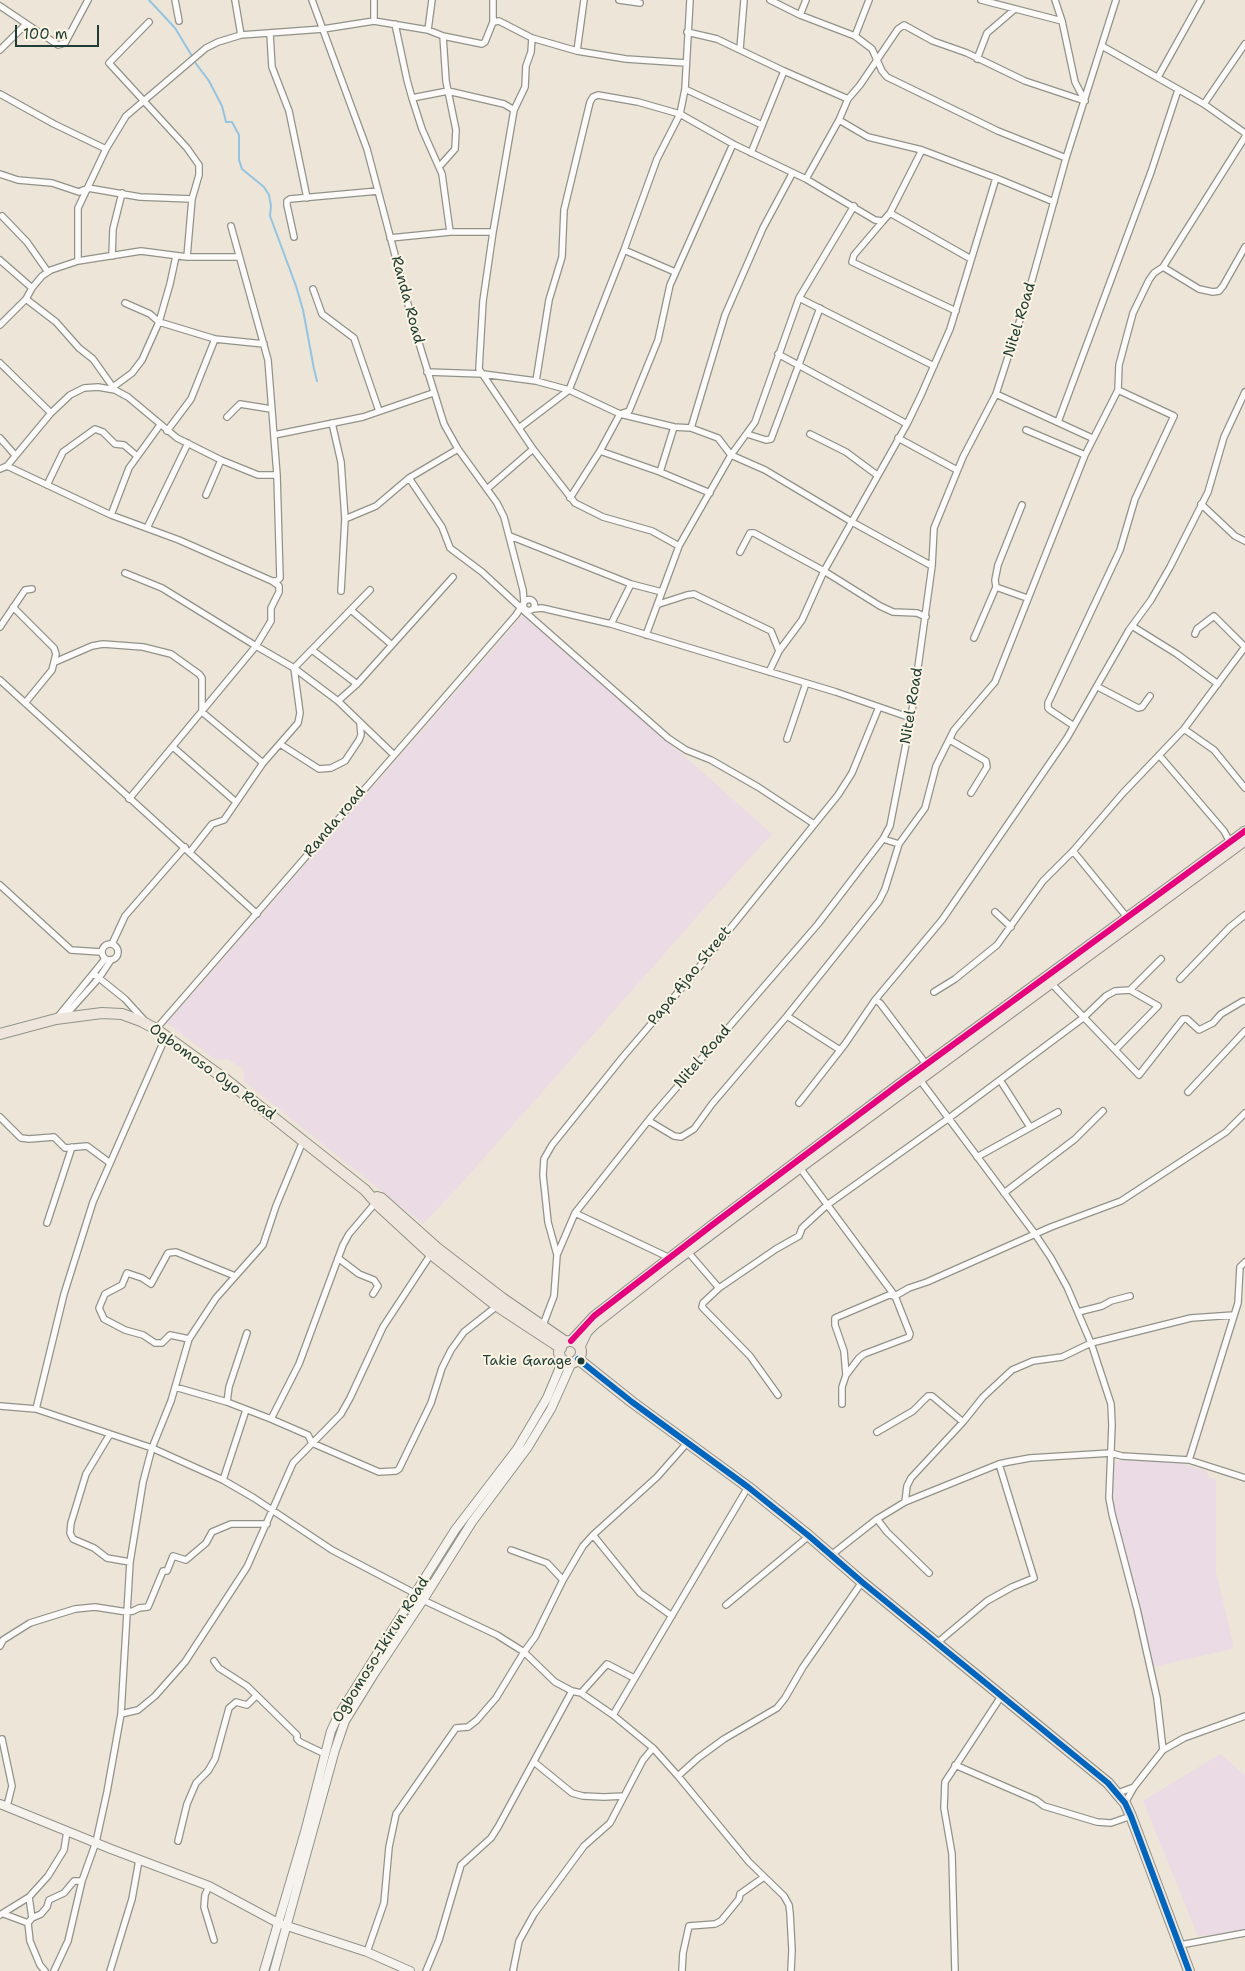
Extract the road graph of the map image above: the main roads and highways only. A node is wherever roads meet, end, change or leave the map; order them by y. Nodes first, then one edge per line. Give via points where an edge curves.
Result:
1 (1245, 831) edge
2 (1245, 841) edge
3 (0, 1034) edge
4 (854, 1123) junction
5 (376, 1199) junction
6 (569, 1345) junction
7 (571, 1361) junction
8 (3, 1805) edge
9 (278, 1923) junction
10 (287, 1927) junction
11 (264, 1971) edge
12 (274, 1971) edge
13 (410, 1971) edge
14 (1189, 1971) edge

1 - 4 main road via 926,1064
2 - 4 main road via 920,1080
3 - 5 highway, Ogbomoso Oyo Road via 60,1018 102,1013 122,1014 153,1027 225,1079
4 - 6 main road
4 - 6 main road via 594,1316
5 - 6 highway, Ogbomoso Oyo Road via 502,1298
5 - 6 highway, Ogbomoso Oyo Road via 431,1254 497,1306
6 - 7 highway via 560,1355
6 - 7 highway via 581,1354
7 - 9 main road, Ogbomoso-Ikirun Road via 522,1441 455,1530 344,1704 331,1731
7 - 10 main road, Ogbomoso-Ikirun Road via 551,1409 528,1447 472,1522 345,1721
7 - 14 highway via 748,1487 1118,1793 1131,1816
8 - 9 main road via 209,1886
9 - 10 main road
9 - 11 main road, Ogbomoso-Ikirun Road
10 - 12 main road, Ogbomoso-Ikirun Road
10 - 13 main road via 367,1952

